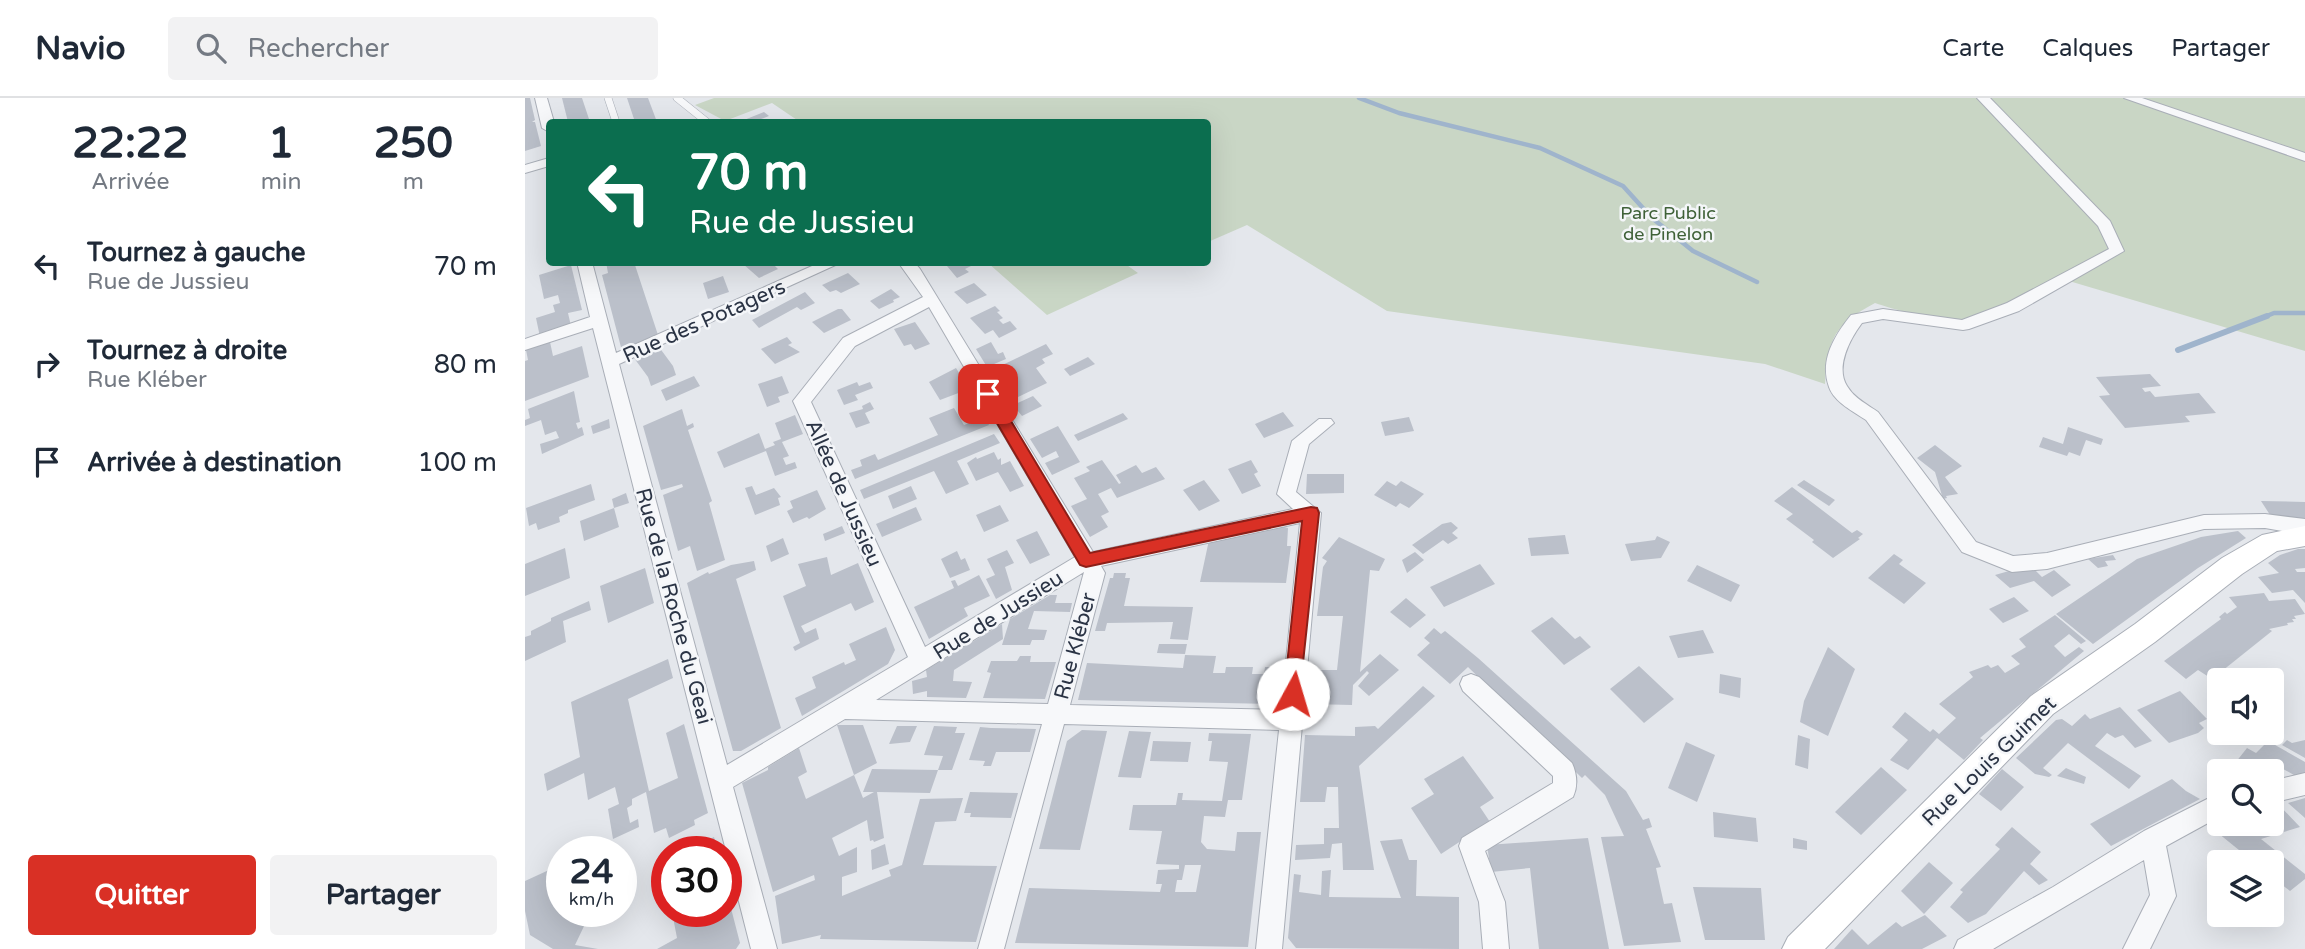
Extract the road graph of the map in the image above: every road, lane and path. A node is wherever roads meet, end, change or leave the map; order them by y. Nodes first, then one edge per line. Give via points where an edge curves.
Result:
1 (541, 98) edge
2 (608, 98) edge
3 (677, 98) edge
4 (1983, 98) edge
5 (2130, 98) edge
6 (547, 119) edge
7 (614, 119) edge
8 (703, 119) edge
9 (2305, 157) edge
10 (546, 163) edge
11 (525, 169) edge
12 (585, 266) edge
13 (826, 266) edge
14 (909, 266) edge
15 (932, 299) junction
16 (599, 320) junction
17 (525, 345) edge
18 (610, 362) junction
19 (1325, 423) dead end
20 (1311, 513) junction
21 (2305, 527) edge
22 (2305, 536) edge
23 (1086, 561) junction
24 (921, 662) junction
25 (1471, 684) dead end
26 (843, 709) junction
27 (1056, 714) junction
28 (1290, 720) junction
29 (721, 782) junction
30 (2305, 784) edge
31 (2284, 789) edge
32 (2207, 810) edge
33 (2153, 839) junction
34 (764, 949) edge
35 (991, 949) edge
36 (1269, 949) edge
37 (1496, 949) edge
38 (1800, 949) edge
39 (1967, 949) edge
40 (2136, 949) edge

1 - 6 street
2 - 7 lane
3 - 8 lane
4 - 21 street via 2105,224 2117,251 2013,307 1963,324 1883,314 1857,319 1841,339 1836,356 1837,386 1872,416 1969,547 2012,564 2047,561 2204,522 2265,521
5 - 9 street
10 - 11 street
12 - 16 street, Rue de la Roche du Geai
13 - 18 street, Rue des Potagers
14 - 15 street, Rue Kléber
15 - 23 street, Rue Kléber
15 - 24 street, Allée de Jussieu via 849,342 803,401
16 - 17 street
16 - 18 street, Rue de la Roche du Geai
18 - 29 street, Rue de la Roche du Geai
19 - 20 street via 1301,440 1286,494
20 - 23 street, Rue de Jussieu
20 - 28 street
22 - 38 street, Rue Louis Guimet via 2271,542 2232,566 2042,705
23 - 24 street, Rue de Jussieu
23 - 27 street, Rue Kléber via 1095,573
24 - 26 street, Rue de Jussieu
25 - 37 street via 1564,771 1565,789 1471,846 1492,902
26 - 27 street
26 - 29 street, Rue de Jussieu
27 - 28 street
27 - 35 street, Rue Kléber
28 - 36 street
29 - 34 street, Rue de la Roche du Geai
30 - 31 street
32 - 33 street
33 - 39 street
33 - 40 street via 2163,896

